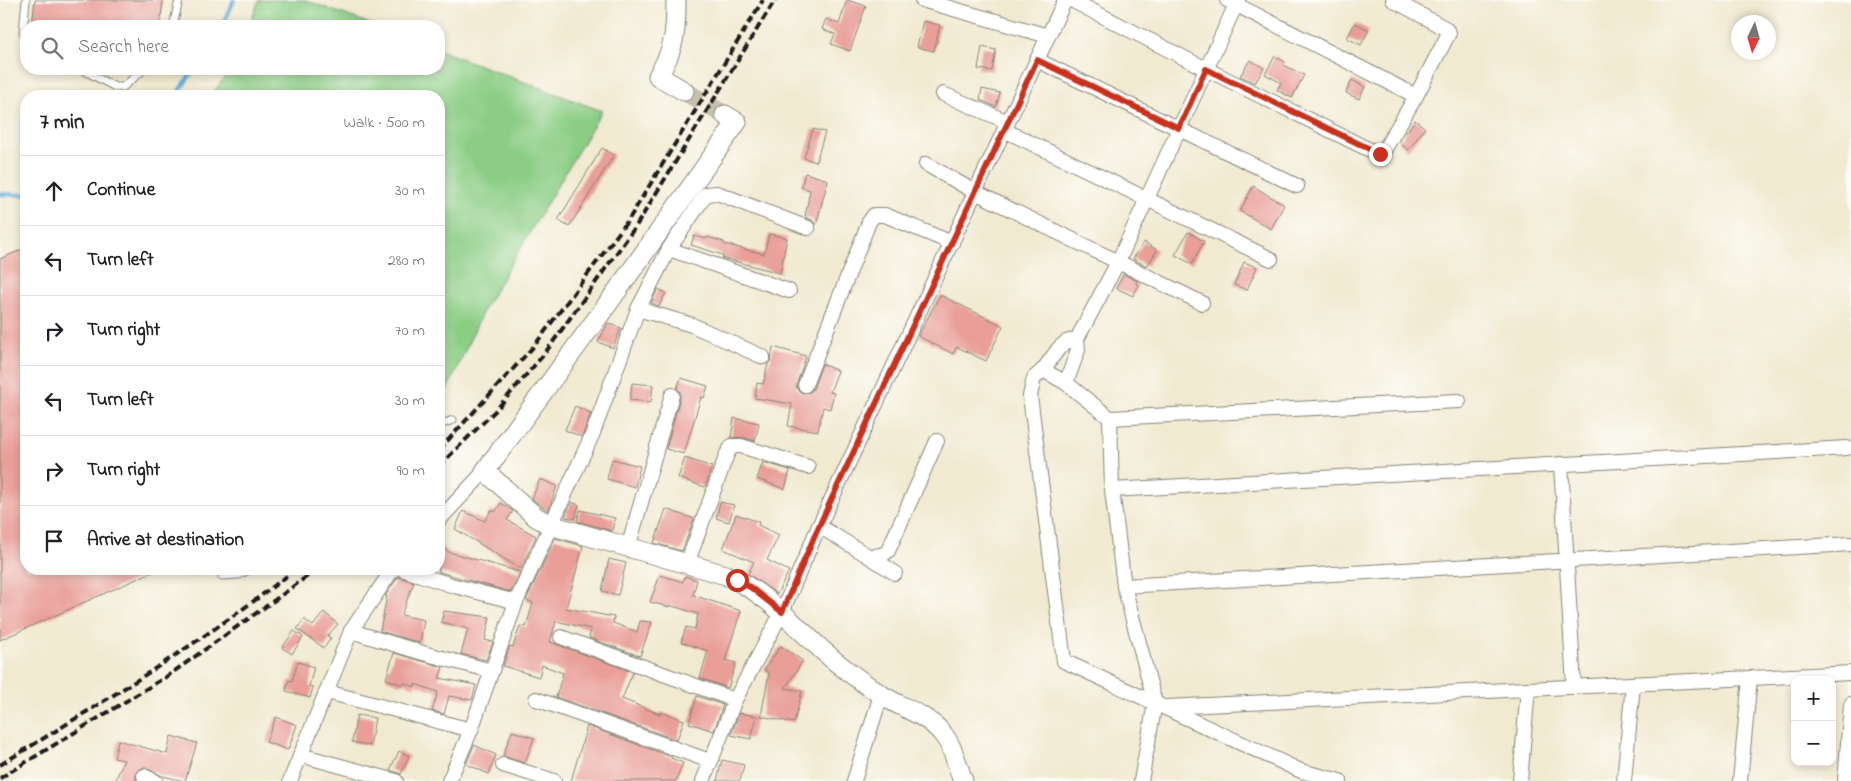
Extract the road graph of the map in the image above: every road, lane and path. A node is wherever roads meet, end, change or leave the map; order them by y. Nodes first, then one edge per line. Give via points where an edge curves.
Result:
1 (26, 0) edge
2 (179, 0) edge
3 (676, 0) edge
4 (922, 0) edge
5 (1065, 0) edge
6 (1071, 0) edge
7 (1393, 0) edge
8 (1234, 2) edge
9 (24, 20) edge
10 (174, 20) edge
11 (1048, 36) junction
12 (1037, 60) junction
13 (1206, 69) junction
14 (92, 75) edge
15 (137, 75) edge
16 (684, 91) tunnel mouth
17 (943, 94) dead end
18 (1416, 96) junction
19 (725, 115) tunnel mouth
20 (1006, 126) junction
21 (1179, 128) junction
22 (926, 164) dead end
23 (1297, 186) dead end
24 (975, 192) junction
25 (1146, 199) junction
26 (808, 228) dead end
27 (952, 243) junction
28 (669, 249) junction
29 (1271, 259) dead end
30 (1118, 262) junction
31 (789, 291) dead end
32 (1202, 303) dead end
33 (638, 309) junction
34 (1078, 339) junction
35 (764, 357) dead end
36 (1043, 370) junction
37 (1066, 383) junction
38 (805, 385) dead end
39 (672, 395) dead end
40 (1459, 401) dead end
41 (1110, 418) junction
42 (453, 420) dead end
43 (445, 423) edge
44 (937, 441) dead end
45 (1847, 448) dead end
46 (1561, 464) junction
47 (808, 467) dead end
48 (486, 471) junction
49 (1112, 490) junction
50 (445, 514) edge
51 (550, 525) junction
52 (819, 526) junction
53 (1851, 544) edge
54 (628, 548) junction
55 (870, 557) junction
56 (1566, 560) junction
57 (687, 564) junction
58 (895, 572) dead end
59 (239, 575) edge
60 (389, 575) edge
61 (420, 575) edge
62 (222, 576) dead end
63 (1124, 586) junction
64 (516, 602) junction
65 (782, 612) junction
66 (351, 631) junction
67 (561, 637) dead end
68 (492, 671) junction
69 (1851, 673) edge
70 (1750, 678) junction
71 (1633, 684) junction
72 (1574, 687) junction
73 (1528, 689) junction
74 (327, 692) junction
75 (881, 695) junction
76 (536, 699) dead end
77 (735, 700) junction
78 (1851, 704) edge
79 (1160, 705) junction
80 (471, 730) junction
81 (300, 755) junction
82 (710, 761) junction
83 (503, 765) dead end
84 (290, 781) edge
85 (396, 781) edge
86 (450, 781) edge
87 (554, 781) edge
88 (702, 781) edge
89 (854, 781) edge
90 (963, 781) edge
91 (1142, 781) edge
92 (1340, 781) edge
93 (1520, 781) edge
94 (1624, 781) edge
95 (1740, 781) edge
96 (1845, 781) edge

1 - 9 lane
2 - 10 lane
3 - 16 street via 676,30 668,58 658,76
4 - 11 street
5 - 11 street
6 - 13 street
7 - 18 street via 1446,28 1449,34
8 - 13 street
8 - 18 street
11 - 12 street
12 - 20 street
12 - 21 street
13 - 18 street via 1380,154
13 - 21 street
14 - 15 lane via 119,88
17 - 20 street
19 - 48 street via 737,122
20 - 24 street
20 - 25 street
21 - 23 street
21 - 25 street
22 - 24 street
24 - 27 street
24 - 30 street
25 - 29 street
25 - 30 street
26 - 28 street via 717,192 706,194
27 - 38 street via 885,215 874,214
27 - 52 street
28 - 31 street
28 - 33 street
30 - 32 street
30 - 34 street
33 - 35 street via 692,325
33 - 51 street via 592,432
34 - 36 street via 1059,348
34 - 37 street via 1078,350
36 - 37 street
36 - 79 street via 1034,378 1030,396 1064,661
37 - 41 street
39 - 54 street
40 - 41 street
41 - 49 street
42 - 43 lane
44 - 55 street via 888,551
45 - 46 street
46 - 49 street
46 - 56 street
47 - 57 street via 732,446
48 - 50 street
48 - 51 street via 536,517
49 - 63 street
51 - 54 street
51 - 64 street
52 - 55 street
52 - 65 street
53 - 56 street
54 - 57 street
55 - 58 street
56 - 63 street
56 - 72 street
57 - 65 street via 737,580
59 - 62 lane
60 - 66 street
61 - 64 street
63 - 79 street
64 - 68 street
65 - 75 street via 831,657
65 - 77 street
66 - 68 street
66 - 74 street
67 - 77 street
68 - 80 street
69 - 70 street
70 - 71 street
70 - 95 street
71 - 72 street
71 - 94 street
72 - 73 street
73 - 79 street
73 - 93 street
74 - 80 street
74 - 81 street
75 - 89 street
75 - 90 street via 941,731
76 - 82 street
77 - 82 street
78 - 96 street
79 - 91 street
79 - 92 street via 1301,771
80 - 86 street
81 - 84 street
81 - 85 street
82 - 88 street
83 - 87 street

